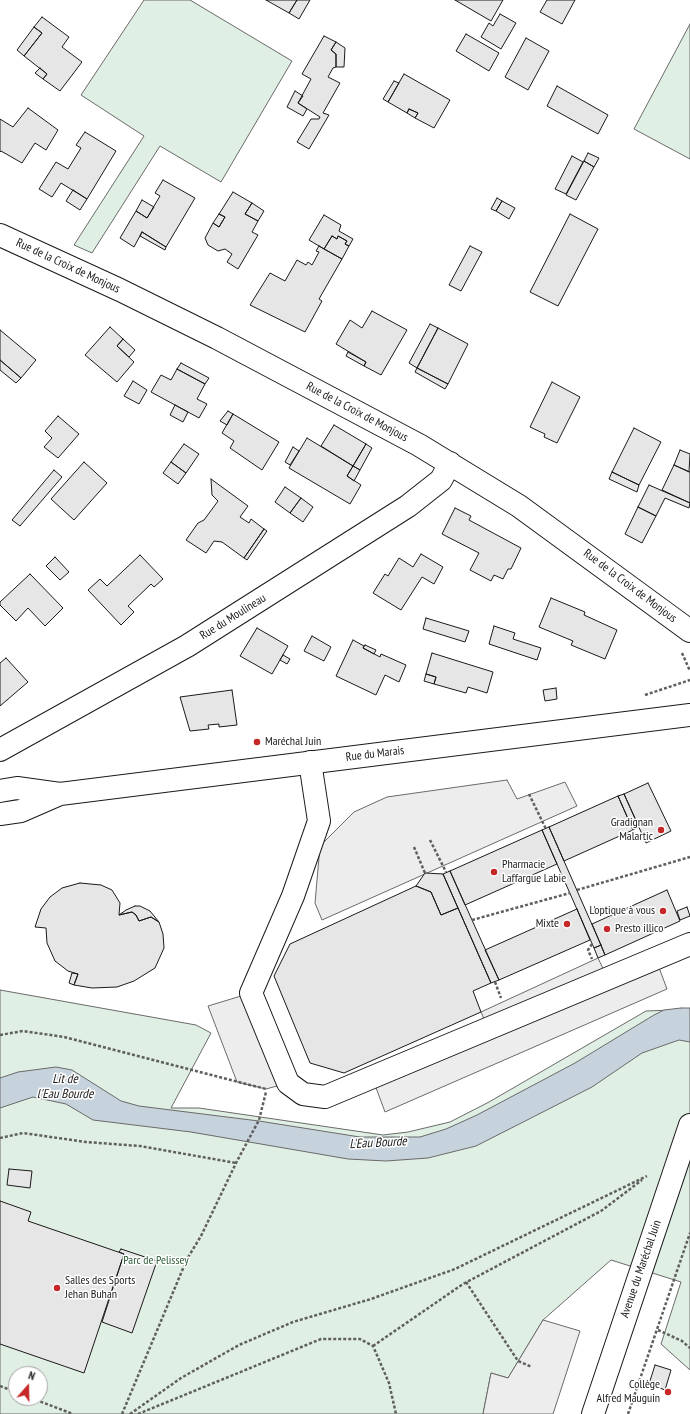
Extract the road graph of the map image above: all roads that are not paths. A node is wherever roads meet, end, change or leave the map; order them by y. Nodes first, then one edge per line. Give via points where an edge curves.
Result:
1 (0, 235) edge
2 (450, 463) junction
3 (690, 632) edge
4 (690, 716) edge
5 (0, 750) edge
6 (310, 762) junction
7 (0, 791) edge
8 (60, 794) junction
9 (0, 814) edge
10 (690, 944) edge
11 (690, 1125) edge
12 (593, 1414) edge

1 - 2 street, Rue de la Croix de Monjous via 210,334
2 - 3 street, Rue de la Croix de Monjous via 525,510
2 - 5 street, Rue du Moulineau via 441,480 401,510 187,646
4 - 6 street, Rue du Marais
6 - 8 street, Rue du Marais
6 - 10 street via 319,821 293,896 251,993 288,1083 303,1094 325,1097
7 - 8 street, Rue du Marais via 17,788
8 - 9 street, Rue du Marais via 21,811
11 - 12 street, Avenue du Maréchal Juin

